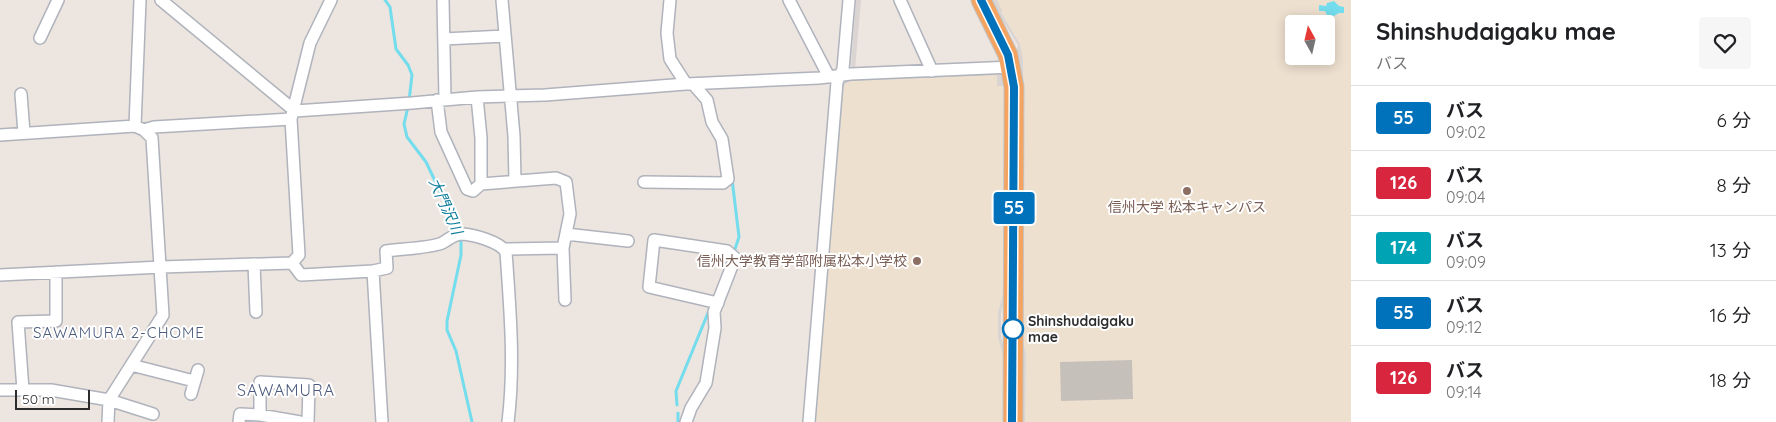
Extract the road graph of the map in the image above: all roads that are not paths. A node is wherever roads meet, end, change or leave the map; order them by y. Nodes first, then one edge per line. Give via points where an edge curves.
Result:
1 (58, 0) edge
2 (140, 0) edge
3 (160, 0) edge
4 (331, 0) edge
5 (443, 0) edge
6 (502, 0) edge
7 (670, 0) edge
8 (789, 0) edge
9 (848, 0) edge
10 (900, 0) edge
11 (981, 0) edge
12 (505, 36) junction
13 (40, 38) dead end
14 (444, 39) junction
15 (1012, 67) junction
16 (932, 71) junction
17 (834, 76) junction
18 (689, 84) junction
19 (21, 94) dead end
20 (510, 95) junction
21 (477, 97) junction
22 (441, 100) junction
23 (293, 115) junction
24 (139, 128) junction
25 (24, 133) junction
26 (0, 135) edge
27 (514, 181) junction
28 (644, 182) dead end
29 (481, 184) junction
30 (566, 234) junction
31 (628, 241) dead end
32 (563, 248) junction
33 (504, 249) junction
34 (292, 263) junction
35 (254, 264) junction
36 (161, 266) junction
37 (373, 271) junction
38 (56, 272) junction
39 (0, 275) edge
40 (565, 300) dead end
41 (718, 302) junction
42 (256, 312) dead end
43 (131, 365) junction
44 (0, 390) edge
45 (23, 390) junction
46 (191, 394) dead end
47 (109, 400) junction
48 (153, 414) dead end
49 (260, 415) junction
50 (108, 422) edge
51 (239, 422) edge
52 (300, 422) edge
53 (308, 422) edge
54 (382, 422) edge
55 (508, 422) edge
56 (686, 422) edge
57 (809, 422) edge
58 (1012, 422) edge

1 - 13 street
2 - 24 street
3 - 23 street
4 - 23 street via 310,43
5 - 14 street
6 - 12 street
7 - 18 street via 667,33 670,59
8 - 17 street
9 - 17 street via 843,68
10 - 16 street
11 - 15 highway
12 - 14 street
12 - 20 street
14 - 22 street
15 - 16 street
15 - 58 highway via 1016,112
16 - 17 street
17 - 18 street
17 - 57 street via 837,82
18 - 20 street
18 - 28 street via 707,100 712,122 722,139 728,179 723,183
19 - 25 street
20 - 21 street
20 - 27 street
21 - 22 street
21 - 29 street
22 - 23 street
22 - 29 street via 441,132 468,189 473,191
23 - 24 street
23 - 34 street via 299,255
24 - 25 street
24 - 36 street via 152,138
25 - 26 street
27 - 29 street
27 - 30 street via 556,178 566,182 570,214
30 - 31 street
30 - 32 street
32 - 33 street
32 - 40 street
33 - 37 street via 479,238 450,236 441,243 386,251 387,268
33 - 55 street via 513,349
34 - 35 street
34 - 37 street via 301,275
35 - 36 street
35 - 42 street
36 - 38 street
36 - 43 street via 163,315
37 - 54 street
38 - 39 street
38 - 45 street via 56,321 18,322
41 - 41 street via 736,258 727,251 654,240 649,286
41 - 56 street via 706,382
43 - 46 street via 196,376
43 - 47 street
44 - 45 street
45 - 47 street via 51,390
47 - 48 street
47 - 50 street
49 - 51 street via 240,414
49 - 52 street
49 - 53 street via 260,382 309,385

